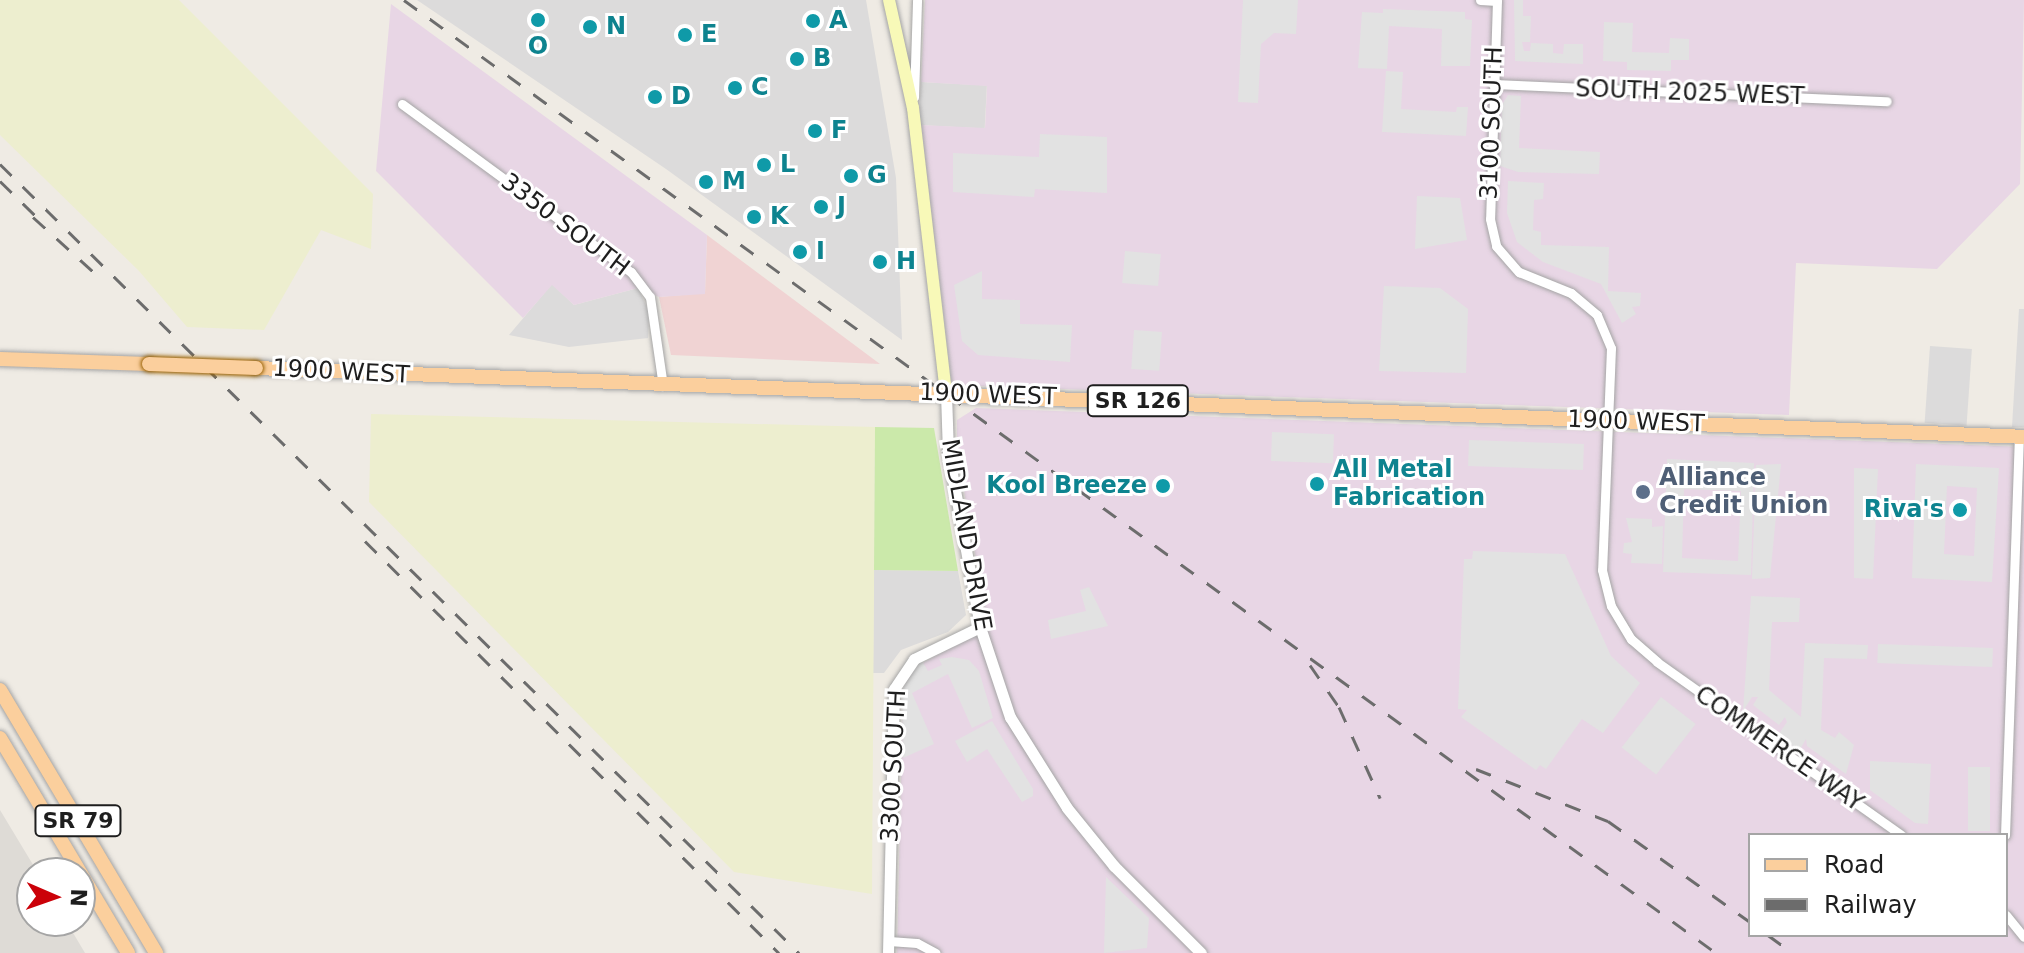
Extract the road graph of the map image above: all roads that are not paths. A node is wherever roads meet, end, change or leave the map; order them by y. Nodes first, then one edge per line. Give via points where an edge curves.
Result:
1 (889, 0) edge
2 (917, 0) edge
3 (1480, 0) edge
4 (1497, 0) edge
5 (1493, 84) junction
6 (1887, 101) dead end
7 (402, 104) dead end
8 (913, 108) junction
9 (1496, 246) joint
10 (0, 359) edge
11 (663, 386) junction
12 (946, 393) junction
13 (1608, 420) junction
14 (2022, 437) edge
15 (980, 627) junction
16 (0, 690) edge
17 (0, 738) edge
18 (1898, 833) edge
19 (2005, 833) edge
20 (2008, 917) edge
21 (2024, 937) edge
22 (888, 947) edge
23 (128, 953) edge
24 (156, 953) edge
25 (936, 953) edge
26 (1201, 953) edge

1 - 8 main road, MIDLAND DRIVE
2 - 8 street
3 - 4 street
4 - 5 street, 3100 SOUTH
5 - 6 street, SOUTH 2025 WEST
5 - 9 street, 3100 SOUTH via 1489,209
7 - 11 street, 3350 SOUTH via 631,272 650,297
8 - 12 main road, MIDLAND DRIVE
9 - 13 street, COMMERCE WAY via 1519,272 1571,293 1597,315 1611,348
10 - 11 main road, 1900 WEST / SR 126, bridge
11 - 12 main road, 1900 WEST / SR 126
12 - 13 main road, 1900 WEST / SR 126
12 - 15 street, MIDLAND DRIVE via 948,452
13 - 14 main road, 1900 WEST / SR 126
13 - 18 street, COMMERCE WAY via 1602,570 1611,606 1631,639
14 - 19 street
15 - 22 street, 3300 SOUTH via 914,659 894,689
15 - 26 street, MIDLAND DRIVE via 1010,717 1042,773 1114,866
16 - 24 main road, SR 79
17 - 23 main road, SR 79
20 - 21 street
22 - 25 street via 917,943

